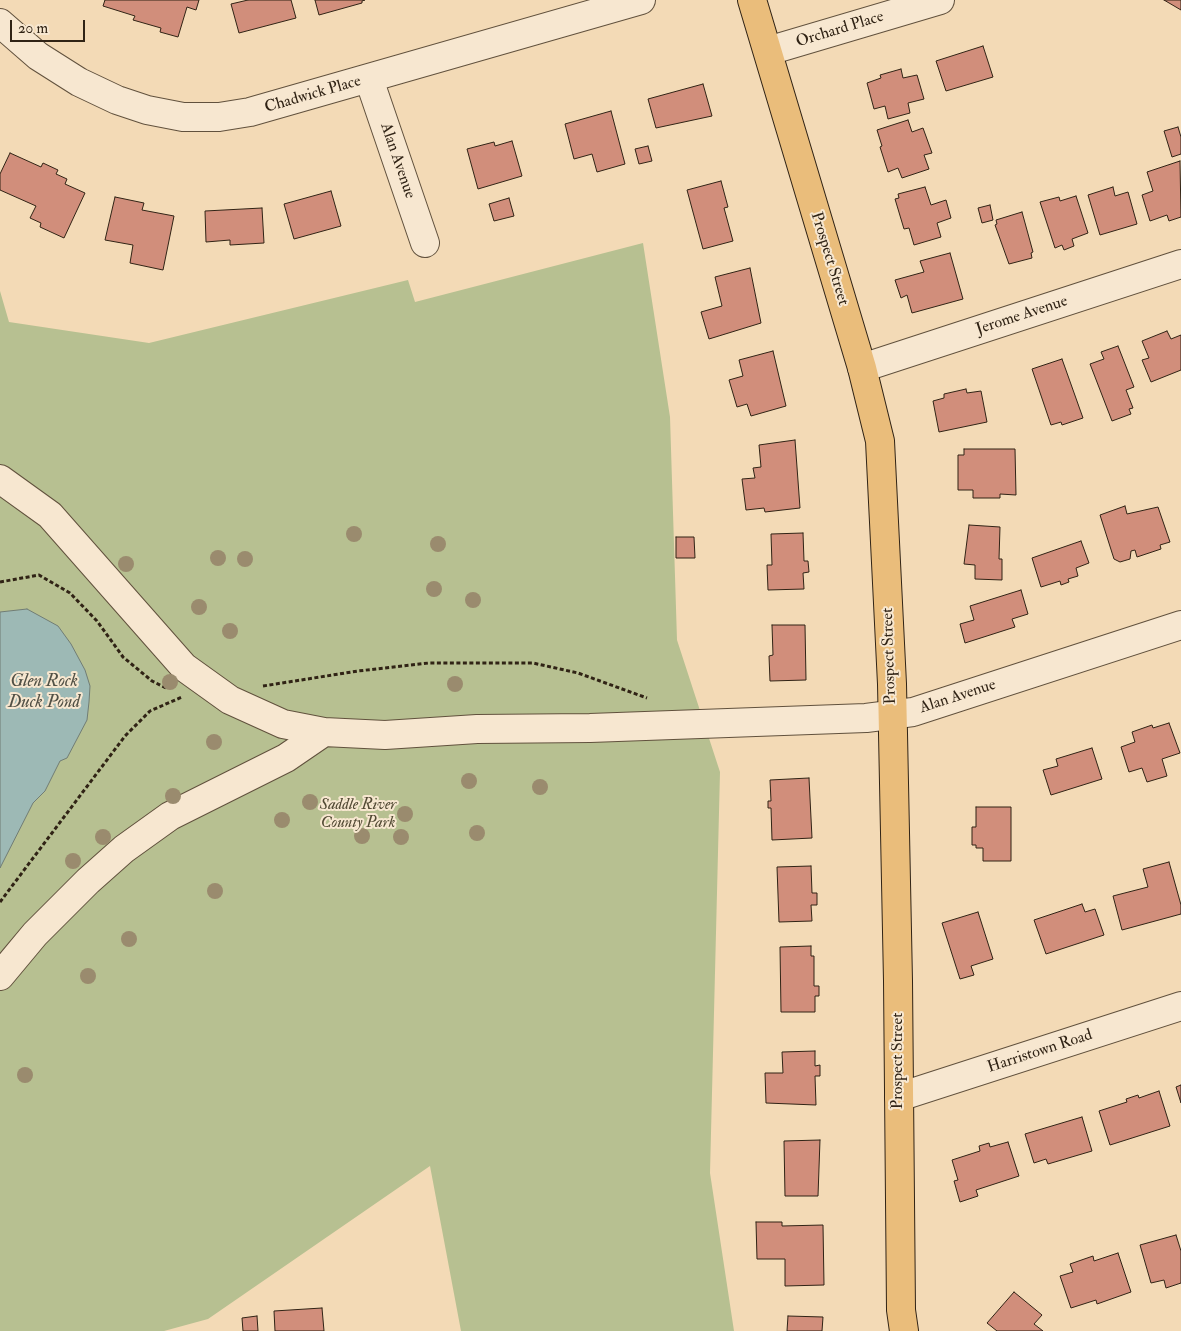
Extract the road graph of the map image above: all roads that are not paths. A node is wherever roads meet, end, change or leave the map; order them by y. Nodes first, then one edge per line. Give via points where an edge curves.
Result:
1 (641, 0) edge
2 (752, 0) edge
3 (940, 0) edge
4 (0, 23) edge
5 (768, 51) junction
6 (369, 79) junction
7 (425, 243) dead end
8 (1181, 264) edge
9 (862, 368) junction
10 (0, 479) edge
11 (1181, 625) edge
12 (892, 714) junction
13 (324, 732) junction
14 (0, 976) edge
15 (1181, 1006) edge
16 (899, 1097) junction
17 (904, 1331) edge

1 - 6 street, Chadwick Place
2 - 5 main road, Prospect Street
3 - 5 street, Orchard Place
4 - 6 street, Chadwick Place via 38,56 79,82 147,110 183,116 250,112
5 - 9 main road, Prospect Street
6 - 7 street, Alan Avenue
8 - 9 street, Jerome Avenue
9 - 12 main road, Prospect Street via 880,441
10 - 13 street, Alan Avenue via 50,515 184,667 230,700 283,724
11 - 12 street, Alan Avenue via 913,712
12 - 13 street, Alan Avenue via 866,718 477,729 385,735
12 - 16 main road, Prospect Street
13 - 14 street via 286,758 170,816 124,849 35,934
15 - 16 street, Harristown Road
16 - 17 main road, Prospect Street via 901,1310

